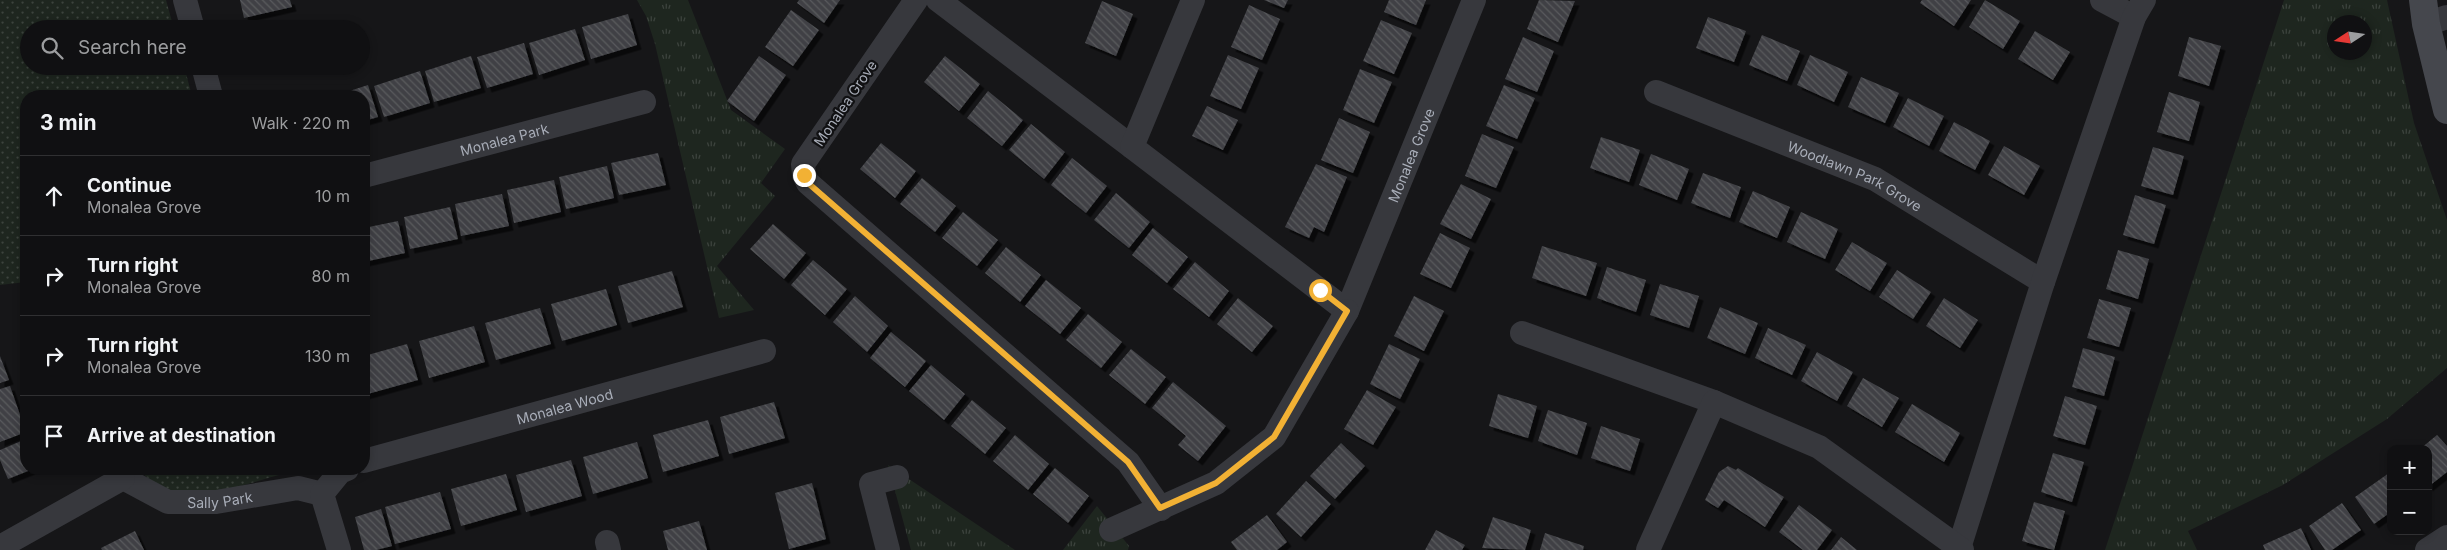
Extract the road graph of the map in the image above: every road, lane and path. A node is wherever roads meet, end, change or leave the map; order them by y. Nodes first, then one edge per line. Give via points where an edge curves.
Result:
1 (185, 0) edge
2 (916, 0) edge
3 (938, 0) edge
4 (1193, 0) edge
5 (1474, 0) edge
6 (2102, 0) edge
7 (2139, 8) edge
8 (2432, 14) edge
9 (191, 20) edge
10 (205, 75) edge
11 (209, 90) edge
12 (1656, 92) dead end
13 (644, 102) dead end
14 (2447, 110) edge
15 (1132, 147) junction
16 (370, 174) edge
17 (2043, 282) junction
18 (1347, 311) junction
19 (1522, 333) dead end
20 (764, 351) dead end
21 (1714, 402) junction
22 (370, 459) edge
23 (117, 475) edge
24 (121, 475) edge
25 (338, 475) edge
26 (896, 478) dead end
27 (322, 494) junction
28 (1160, 508) junction
29 (1111, 530) dead end
30 (0, 546) edge
31 (1961, 549) edge
32 (339, 550) edge
33 (888, 550) edge
34 (1648, 550) edge

1 - 9 street
2 - 28 street, Monalea Grove via 803,164 804,175 808,183 1128,462
3 - 15 street
4 - 15 street
5 - 18 street, Monalea Grove
6 - 7 street
7 - 17 street
8 - 14 street
10 - 11 street
12 - 17 street, Woodlawn Park Grove via 1875,179
13 - 16 street, Monalea Park
15 - 18 street
17 - 31 street
18 - 28 street, Monalea Grove via 1274,437 1216,483
19 - 21 street
20 - 22 street, Monalea Wood
21 - 31 street via 1819,447
21 - 34 street
23 - 30 street, Sally Park
24 - 27 street, Sally Park via 168,502 216,502 298,488
25 - 27 street
26 - 33 street via 871,484
27 - 32 street
28 - 29 street, Monalea Grove

